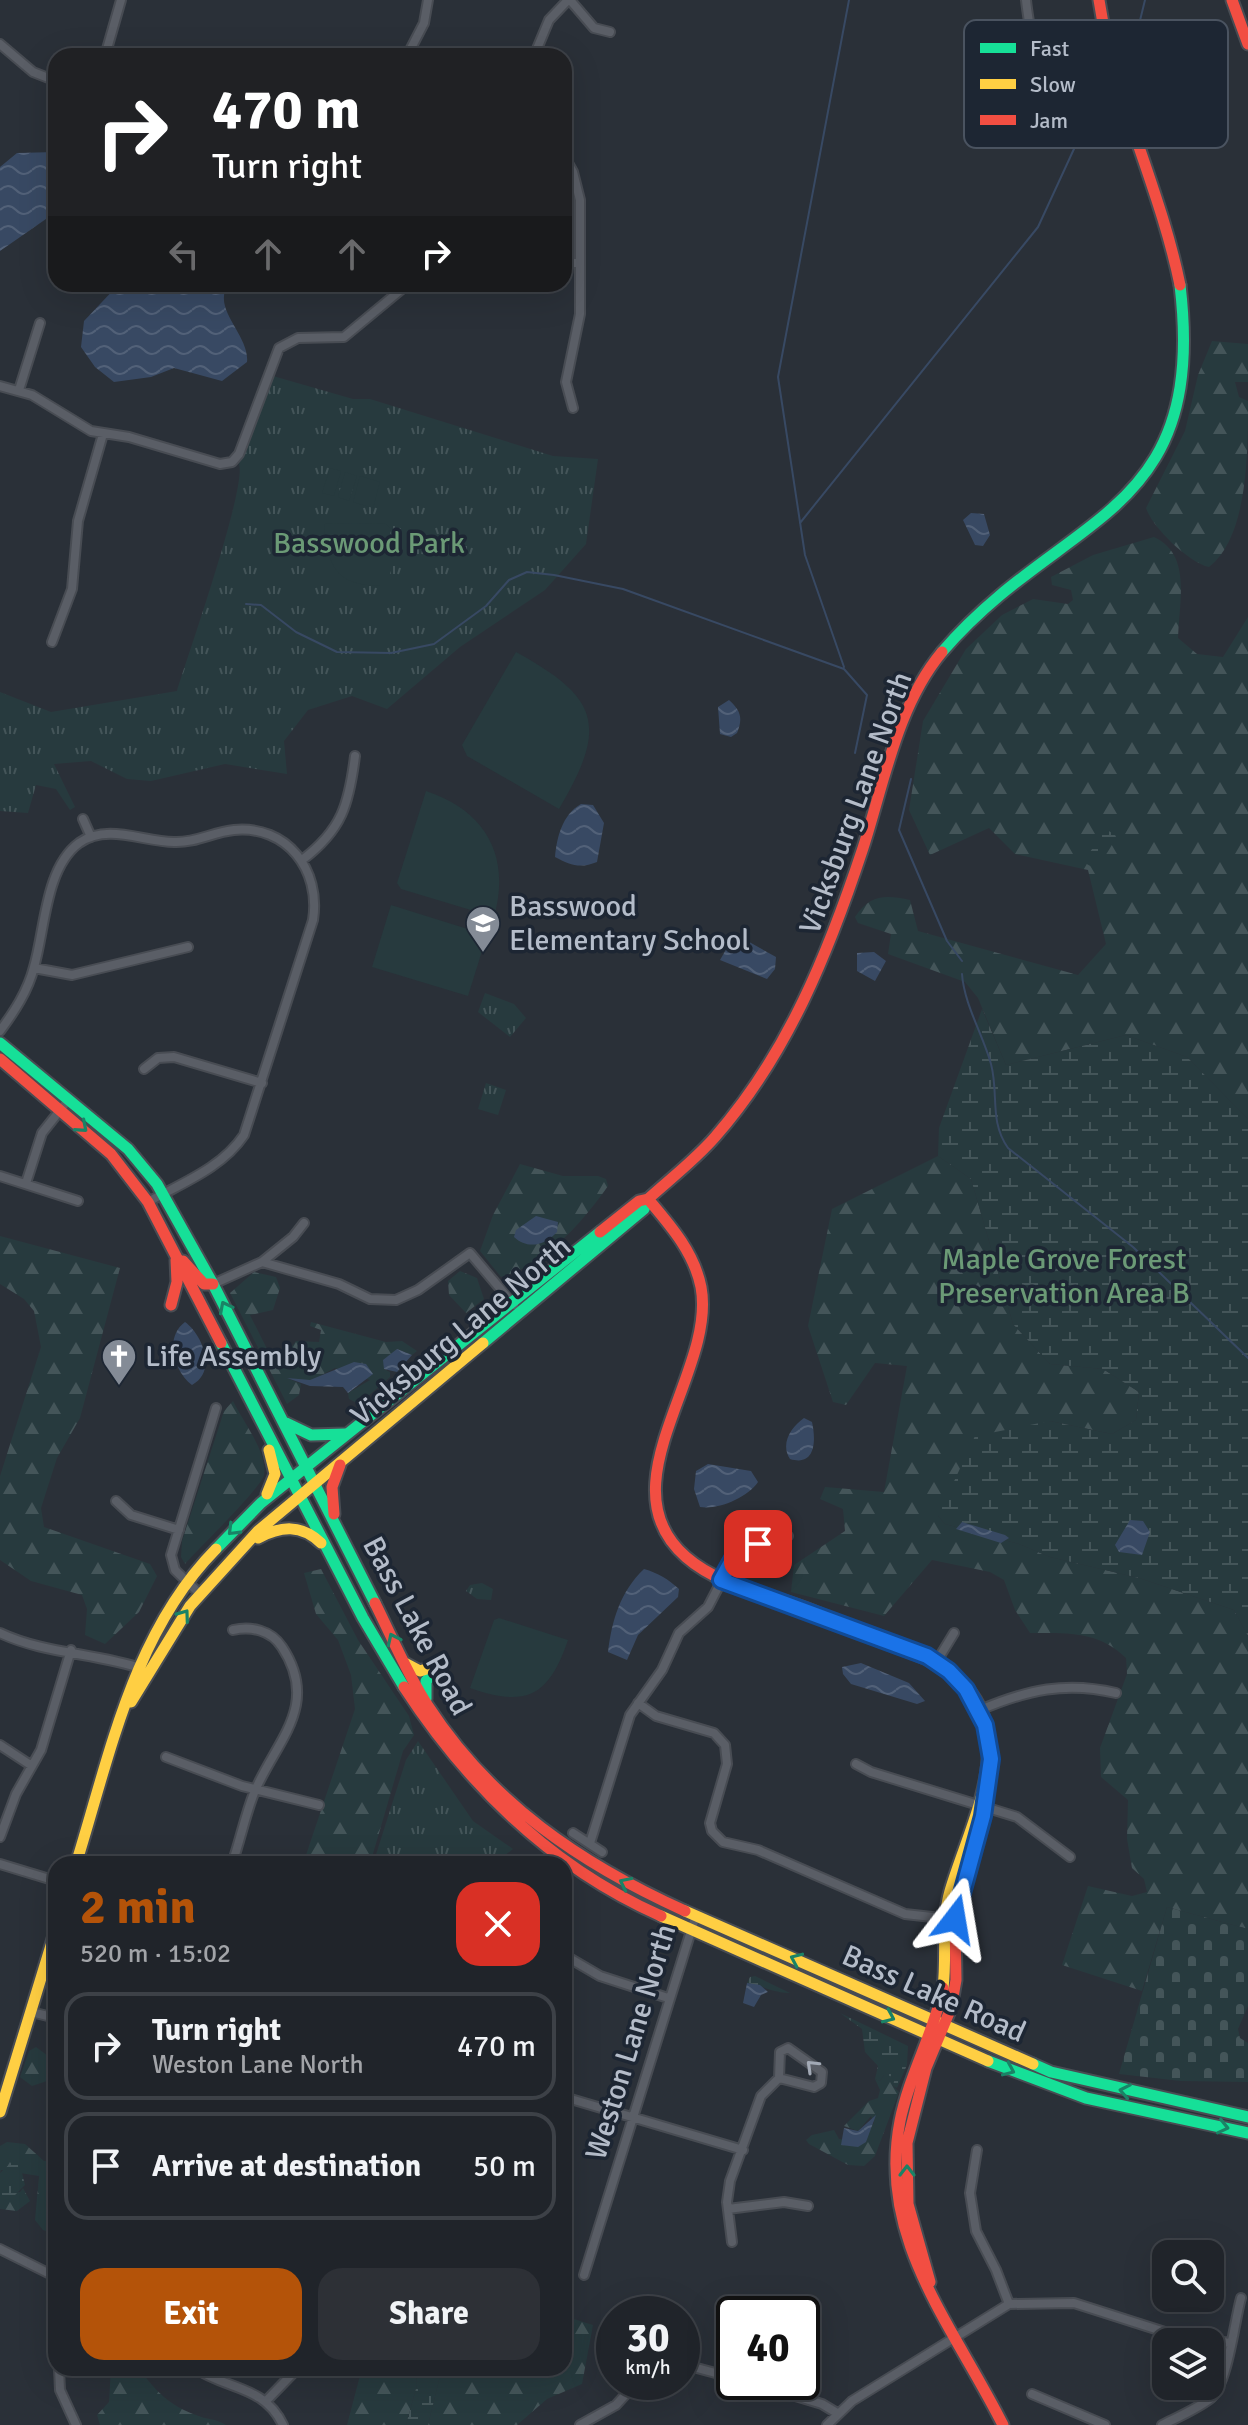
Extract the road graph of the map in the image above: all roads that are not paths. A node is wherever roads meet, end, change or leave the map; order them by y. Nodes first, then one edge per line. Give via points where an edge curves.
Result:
1 (121, 0) edge
2 (428, 0) edge
3 (569, 0) edge
4 (1026, 0) edge
5 (1099, 0) edge
6 (1232, 0) edge
7 (1239, 0) edge
8 (1029, 20) edge
9 (1103, 20) edge
10 (1248, 28) edge
11 (610, 32) dead end
12 (0, 44) edge
13 (1248, 44) edge
14 (107, 48) edge
15 (411, 48) edge
16 (537, 48) edge
17 (48, 78) edge
18 (1138, 148) edge
19 (572, 173) edge
20 (572, 263) edge
21 (579, 263) junction
22 (399, 292) edge
23 (40, 323) dead end
24 (0, 386) edge
25 (19, 390) junction
26 (573, 408) dead end
27 (103, 434) junction
28 (52, 642) dead end
29 (355, 756) dead end
30 (83, 819) dead end
31 (91, 837) junction
32 (302, 860) junction
33 (188, 947) dead end
34 (34, 968) junction
35 (0, 1031) edge
36 (0, 1043) edge
37 (0, 1059) edge
38 (144, 1069) dead end
39 (262, 1083) junction
40 (64, 1104) junction
41 (0, 1176) edge
42 (26, 1183) junction
43 (163, 1194) junction
44 (648, 1199) junction
45 (78, 1201) dead end
46 (148, 1202) junction
47 (304, 1223) dead end
48 (175, 1252) junction
49 (262, 1262) junction
50 (213, 1284) junction
51 (511, 1301) junction
52 (171, 1305) dead end
53 (521, 1313) junction
54 (221, 1344) junction
55 (216, 1408) dead end
56 (283, 1421) junction
57 (346, 1434) junction
58 (342, 1462) junction
59 (306, 1466) junction
60 (291, 1479) junction
61 (315, 1484) junction
62 (300, 1496) junction
63 (116, 1501) dead end
64 (261, 1503) junction
65 (334, 1519) junction
66 (179, 1530) junction
67 (788, 1536) dead end
68 (238, 1552) junction
69 (331, 1555) junction
70 (721, 1580) junction
71 (187, 1583) junction
72 (200, 1594) junction
73 (233, 1630) dead end
74 (0, 1633) edge
75 (954, 1633) dead end
76 (71, 1650) junction
77 (937, 1661) junction
78 (405, 1663) junction
79 (143, 1668) junction
80 (1116, 1693) dead end
81 (426, 1703) junction
82 (638, 1703) junction
83 (980, 1710) junction
84 (0, 1745) edge
85 (166, 1757) dead end
86 (856, 1764) dead end
87 (32, 1766) junction
88 (255, 1790) junction
89 (319, 1805) dead end
90 (982, 1806) junction
91 (573, 1833) dead end
92 (0, 1837) edge
93 (590, 1843) junction
94 (602, 1852) dead end
95 (79, 1856) edge
96 (234, 1856) edge
97 (555, 1856) edge
98 (1070, 1857) dead end
99 (0, 1864) edge
100 (572, 1868) edge
101 (48, 1879) edge
102 (696, 1915) junction
103 (949, 1919) junction
104 (690, 1930) junction
105 (48, 1956) edge
106 (572, 1960) edge
107 (668, 1998) junction
108 (31, 2012) junction
109 (48, 2016) edge
110 (939, 2023) junction
111 (932, 2037) junction
112 (779, 2078) junction
113 (572, 2099) edge
114 (0, 2112) edge
115 (632, 2117) junction
116 (1248, 2117) edge
117 (1248, 2133) edge
118 (743, 2150) junction
119 (977, 2150) dead end
120 (808, 2206) dead end
121 (728, 2209) junction
122 (732, 2242) dead end
123 (0, 2249) edge
124 (48, 2273) edge
125 (584, 2275) dead end
126 (1241, 2298) dead end
127 (1009, 2304) junction
128 (956, 2336) junction
129 (1229, 2343) junction
130 (59, 2376) edge
131 (210, 2376) edge
132 (290, 2376) edge
133 (1032, 2394) dead end
134 (267, 2400) junction
135 (621, 2400) edge
136 (809, 2400) edge
137 (837, 2413) junction
138 (76, 2425) edge
139 (283, 2425) edge
140 (580, 2425) edge
141 (827, 2425) edge
142 (1003, 2425) edge
143 (1105, 2425) edge
144 (1162, 2425) edge

1 - 14 street
2 - 15 street
3 - 11 street via 594,28
3 - 16 street via 549,20
4 - 8 street
5 - 9 main road, Vicksburg Lane North
6 - 13 main road
7 - 10 main road
12 - 17 street
18 - 44 main road, Vicksburg Lane North via 1185,298 1186,355 1176,411 1148,471 1112,514 969,623 935,661 914,699 821,969 789,1034 712,1139
19 - 21 street via 578,185
20 - 21 street
21 - 26 street via 580,314 566,382
22 - 27 street via 353,332 289,340 275,353 232,462 220,464
23 - 25 street
24 - 25 street
25 - 27 street
27 - 28 street via 78,521 72,589
29 - 32 street via 339,824
30 - 31 street
31 - 32 street via 113,833 184,842 248,830 277,838
31 - 34 street via 61,864
32 - 39 street via 315,894 313,920
33 - 34 street via 72,975
34 - 35 street
36 - 40 main road, Bass Lake Road
37 - 40 main road, Bass Lake Road
38 - 39 street via 158,1058 174,1057
39 - 43 street via 235,1148 216,1165
40 - 42 street via 42,1133
40 - 43 main road, Bass Lake Road via 128,1149
40 -> 46 main road, Bass Lake Road
41 - 42 street
42 - 45 street
43 - 46 street
43 - 50 main road, Bass Lake Road
44 - 51 main road, Vicksburg Lane North
44 - 53 main road, Vicksburg Lane North via 644,1209
44 - 70 main road via 690,1251 703,1301 699,1334 658,1459 657,1510 680,1552
46 - 48 main road, Bass Lake Road
47 - 49 street
48 - 50 main road via 204,1284
48 - 52 main road via 177,1282
48 - 54 main road, Bass Lake Road
49 - 50 street
49 - 51 street via 339,1284 370,1299 396,1300 470,1253
56 -> 50 main road, Bass Lake Road
51 - 53 street
51 - 57 main road, Vicksburg Lane North
53 - 58 main road, Vicksburg Lane North
54 - 60 main road, Bass Lake Road
54 - 64 main road via 272,1456 274,1480
55 - 66 street
56 - 57 main road via 311,1435
56 - 59 main road, Bass Lake Road
57 - 59 main road, Vicksburg Lane North
58 - 61 main road, Vicksburg Lane North
58 - 65 main road via 332,1487
59 - 60 main road, Vicksburg Lane North
59 - 61 main road, Bass Lake Road
60 - 62 main road, Bass Lake Road
60 - 64 main road, Vicksburg Lane North
61 - 62 main road, Vicksburg Lane North
61 - 65 main road, Bass Lake Road
62 - 68 main road, Vicksburg Lane North
62 - 69 main road, Bass Lake Road
63 - 66 street via 131,1515
64 -> 71 main road, Vicksburg Lane North
78 -> 65 main road, Bass Lake Road
66 - 71 street via 171,1560
67 - 70 street via 744,1549
68 - 69 main road via 270,1531 289,1527 314,1535
68 - 72 main road
69 - 97 main road, Bass Lake Road via 399,1685 438,1744 512,1822
70 - 77 main road
70 - 82 street via 708,1607 679,1633 662,1670
71 - 72 street
71 - 79 main road, Vicksburg Lane North via 156,1630
79 -> 72 main road
73 - 88 street via 262,1631 278,1642 297,1685 287,1736
74 - 76 street
75 - 77 street
76 - 79 street
76 - 87 street
77 - 83 main road via 959,1680
78 - 81 main road, Bass Lake Road
78 - 81 main road via 420,1671 443,1663 426,1681
79 - 95 main road
80 - 83 street via 1054,1687
102 -> 81 main road, Bass Lake Road via 607,1874 535,1827 483,1778
82 - 93 street
82 - 103 street via 656,1716 714,1733 725,1745 727,1764 710,1823 723,1842 758,1850 905,1914
83 - 90 main road via 991,1759
84 - 87 street
85 - 88 street
86 - 90 street
87 - 92 street
88 - 89 street
88 - 96 street
90 - 98 street via 1031,1824
90 - 103 main road
91 - 93 street
93 - 94 street
99 - 101 street
100 - 104 main road, Bass Lake Road
102 - 104 street, Weston Lane North
110 -> 102 main road, Bass Lake Road
103 - 110 main road via 956,1980
104 - 107 street, Weston Lane North
104 -> 111 main road, Bass Lake Road
105 - 108 main road
106 - 107 street via 600,1976
107 - 115 street, Weston Lane North
108 - 109 street
108 - 114 main road
110 - 111 main road
116 -> 110 main road, Bass Lake Road via 1082,2082
111 -> 117 main road, Bass Lake Road via 1058,2091
111 - 128 main road via 899,2126 894,2180 908,2250
112 -> 112 street via 814,2087 823,2077 788,2048 780,2052
112 - 118 street via 761,2096
113 - 115 street
115 - 118 street
115 - 125 street, Weston Lane North
118 - 121 street via 730,2181
119 - 127 street via 970,2193 976,2231
120 - 121 street via 784,2202
121 - 122 street
123 - 124 street
126 - 129 street
127 - 128 street
127 - 129 street via 1074,2303 1168,2333
128 - 137 street
128 - 142 main road
129 - 144 street via 1218,2391
130 - 138 street
131 - 134 street
132 - 134 street
133 - 143 street
134 - 139 street
135 - 140 street
136 - 137 street
137 - 141 street

